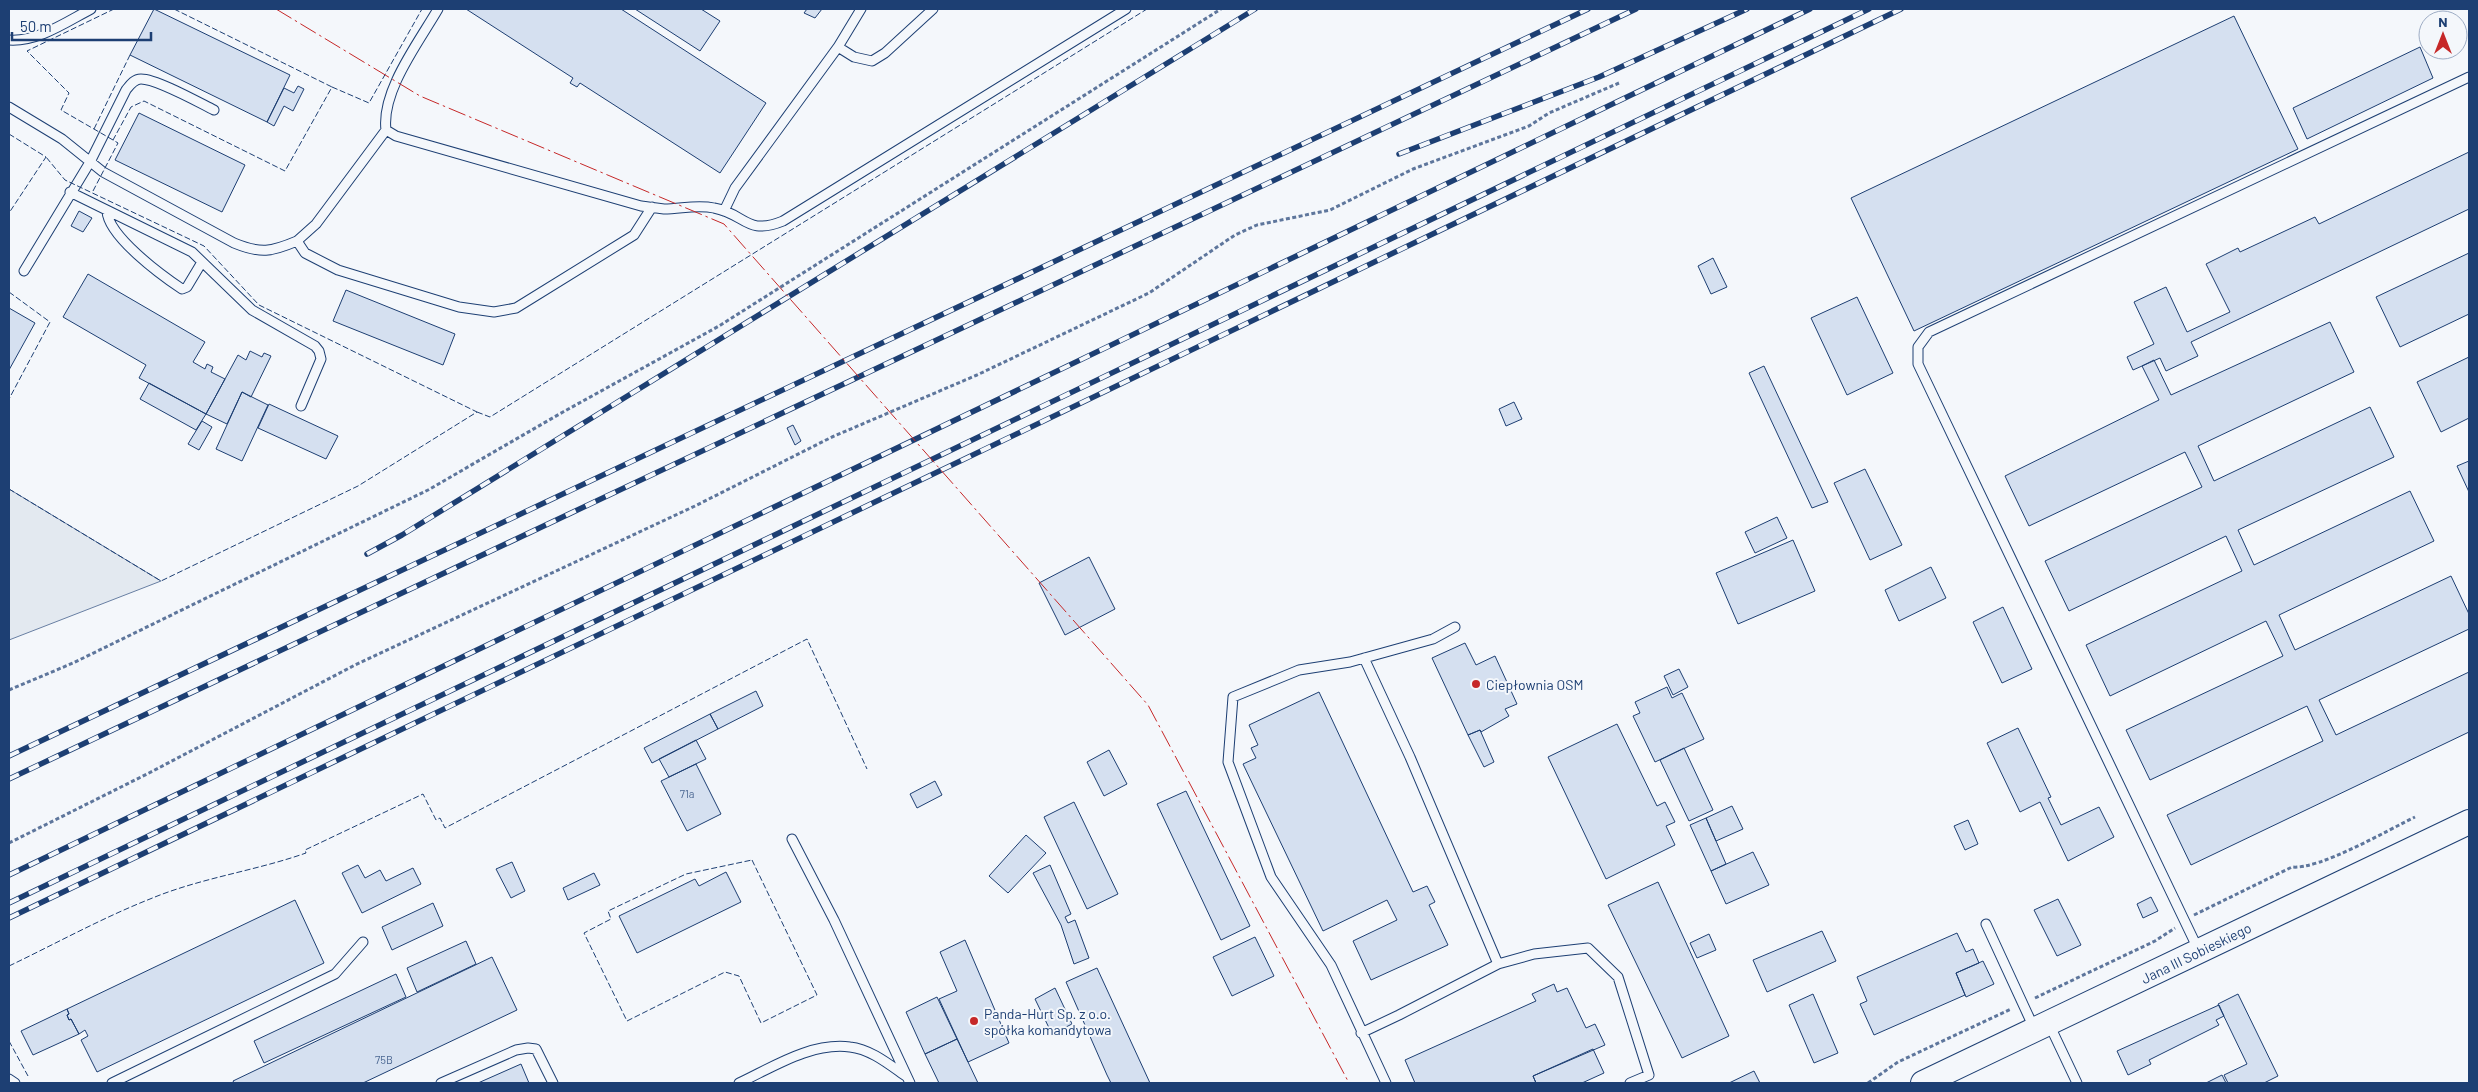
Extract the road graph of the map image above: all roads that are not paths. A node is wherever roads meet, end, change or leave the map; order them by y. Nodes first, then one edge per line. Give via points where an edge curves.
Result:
1 (91, 9) edge
2 (438, 9) edge
3 (862, 9) edge
4 (933, 9) edge
5 (1126, 9) edge
6 (9, 40) edge
7 (838, 47) junction
8 (2469, 77) edge
9 (9, 107) edge
10 (214, 110) dead end
11 (386, 130) junction
12 (90, 162) junction
13 (70, 192) junction
14 (652, 207) junction
15 (107, 211) junction
16 (724, 211) junction
17 (297, 241) junction
18 (202, 262) junction
19 (24, 271) dead end
20 (301, 406) dead end
21 (1455, 628) dead end
22 (1364, 658) junction
23 (2469, 822) edge
24 (792, 839) dead end
25 (1986, 924) dead end
26 (363, 942) dead end
27 (2199, 951) junction
28 (1498, 964) junction
29 (2042, 1027) junction
30 (1361, 1033) junction
31 (9, 1079) edge
32 (909, 1080) edge
33 (15, 1083) edge
34 (112, 1083) edge
35 (441, 1083) edge
36 (553, 1083) edge
37 (739, 1083) edge
38 (1386, 1083) edge
39 (1630, 1083) edge
40 (1923, 1083) edge
41 (2077, 1083) edge

1 - 6 lane via 48,32 22,41
2 - 11 lane via 390,93 384,117
3 - 7 lane
4 - 7 lane via 872,61 854,58
5 - 16 lane via 783,221 768,227 751,226
7 - 16 lane via 735,188
8 - 27 lane via 1929,332 1918,347 1918,364
9 - 12 lane via 62,139
10 - 12 lane via 155,83 140,79 132,82
11 - 14 lane via 405,139
11 - 17 lane via 316,224
12 - 13 lane
12 - 17 lane via 234,244 255,252 276,250
13 - 15 lane
13 - 19 lane
14 - 16 lane via 697,206
14 - 17 lane via 634,234 516,308 494,312 459,307 338,270 305,253
15 - 18 lane via 192,252
15 - 18 lane via 108,220 133,249 182,289 187,287
18 - 20 lane via 252,310 319,351 321,359
21 - 22 lane via 1433,640
22 - 28 lane
22 - 30 lane via 1299,670 1233,697 1228,762 1271,877 1331,965
23 - 27 main road, Jana III Sobieskiego
24 - 32 lane
25 - 29 lane via 2023,1004
26 - 34 lane via 335,974
27 - 29 main road, Jana III Sobieskiego
28 - 30 lane
28 - 39 lane via 1534,954 1588,948 1618,977 1648,1076
29 - 40 main road, Jana III Sobieskiego
29 - 41 lane
30 - 38 lane
31 - 33 lane
32 - 37 lane via 878,1058 851,1047 820,1048
35 - 36 lane via 516,1050 528,1048 536,1049

